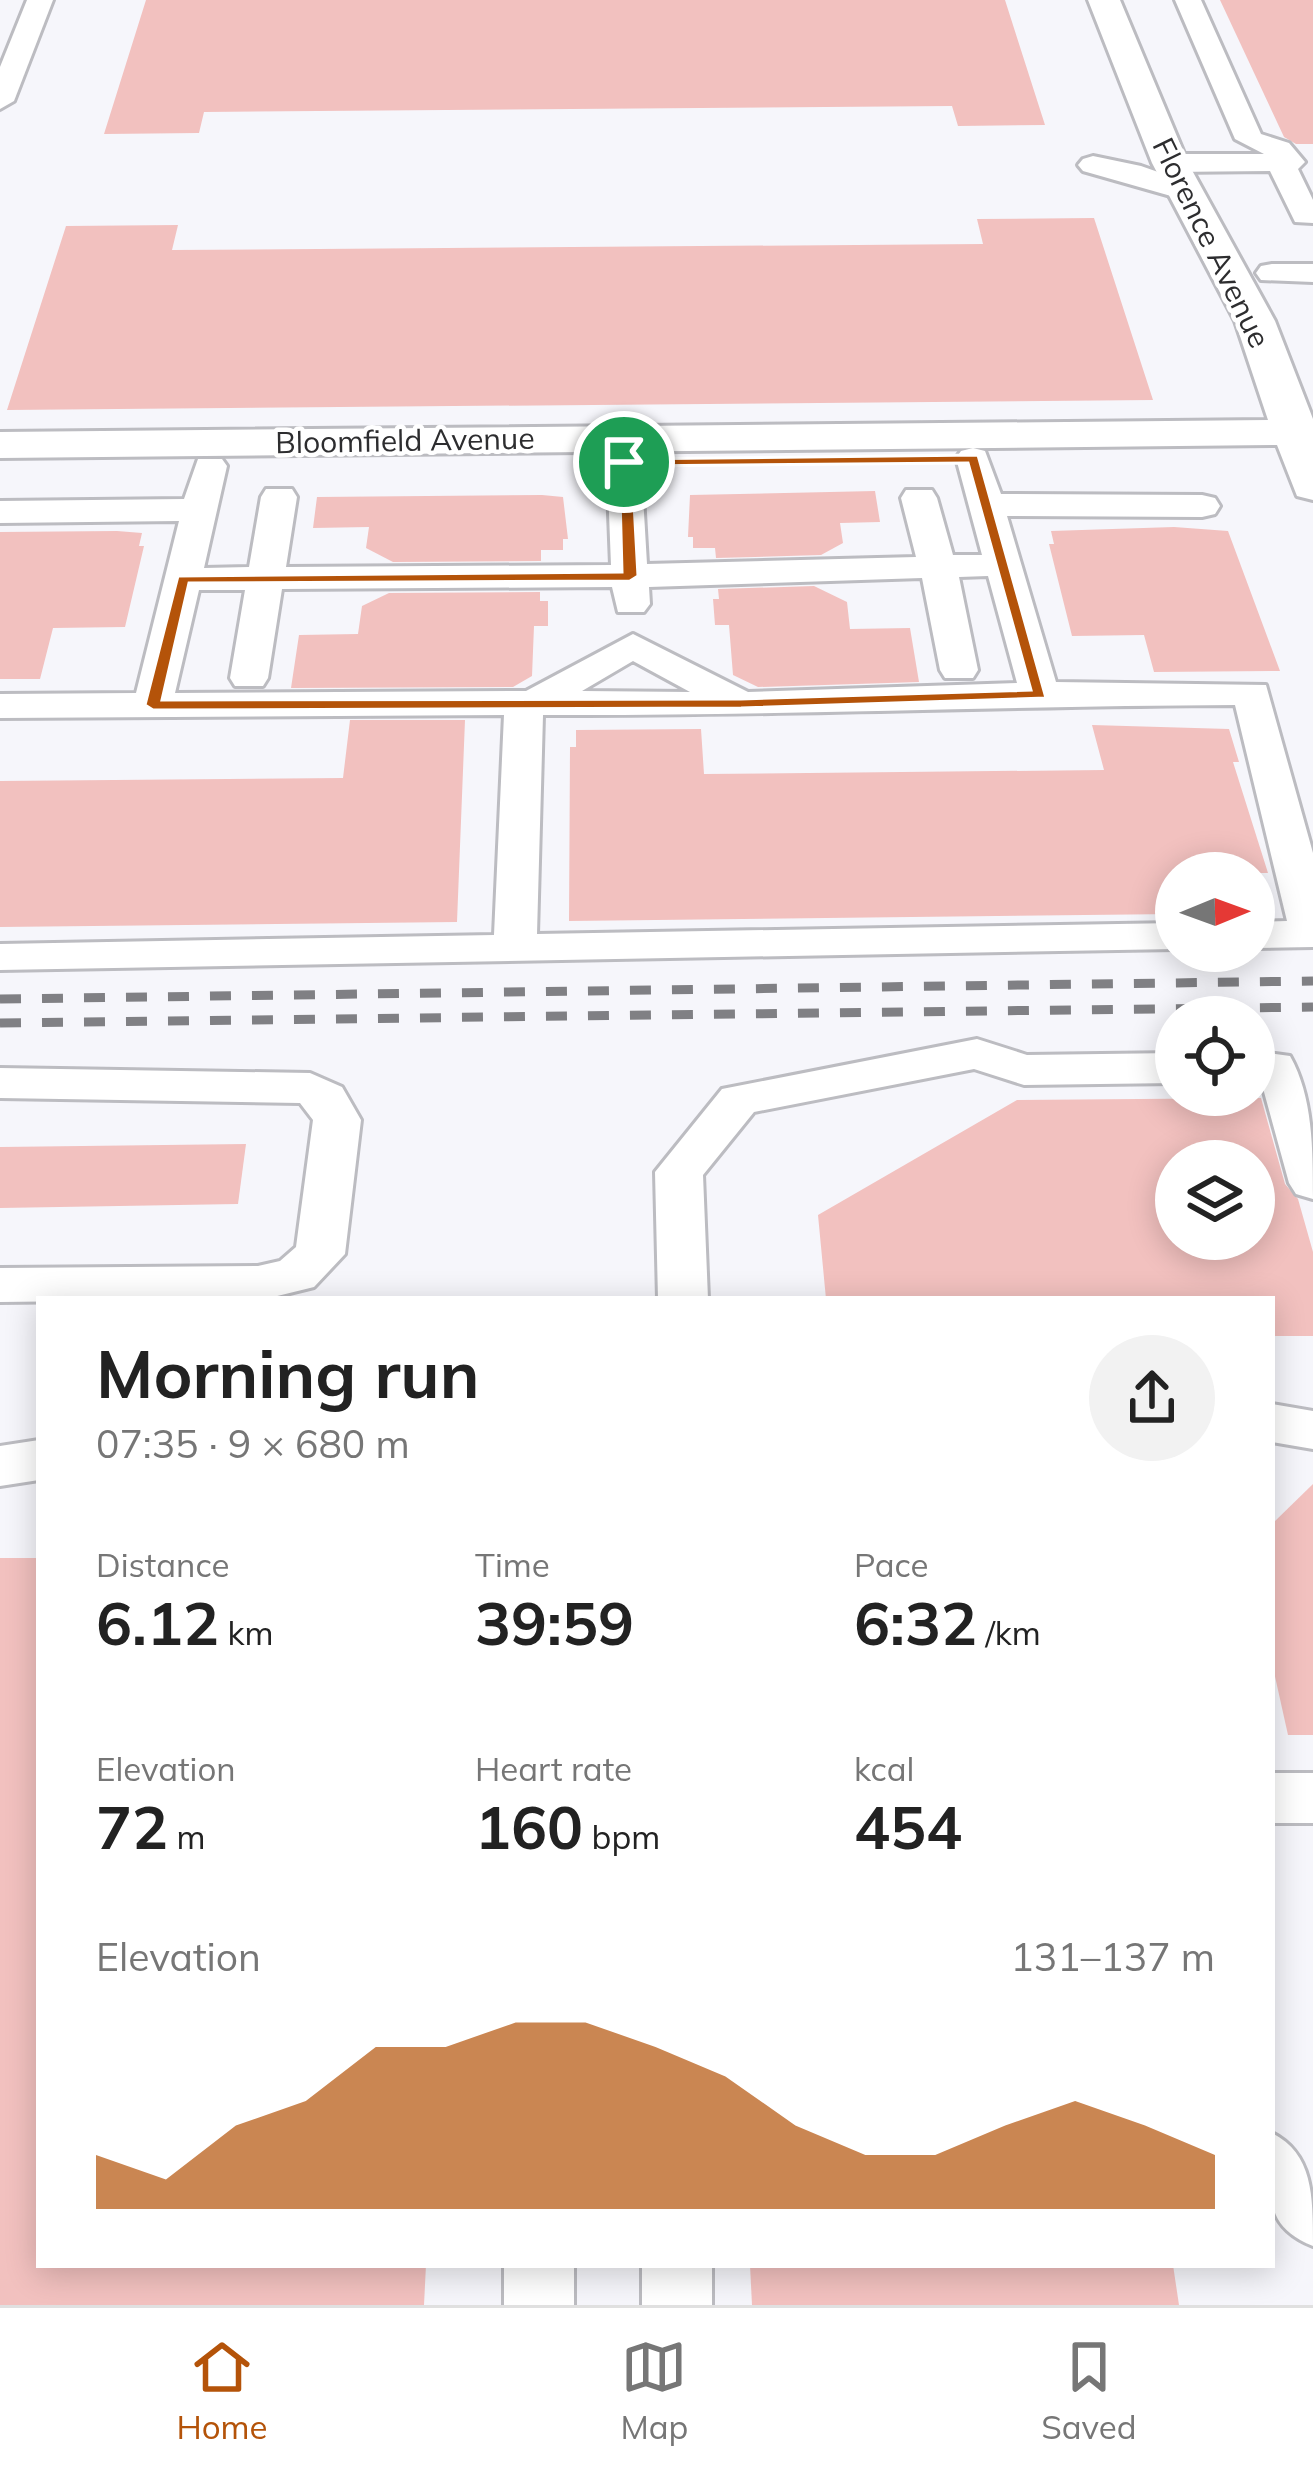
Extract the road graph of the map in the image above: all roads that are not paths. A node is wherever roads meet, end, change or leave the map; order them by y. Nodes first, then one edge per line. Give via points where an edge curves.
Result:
1 (40, 0) edge
2 (1104, 0) edge
3 (1188, 0) edge
4 (2, 94) edge
5 (1193, 122) dead end
6 (1293, 162) edge
7 (1181, 163) junction
8 (1306, 216) dead end
9 (1224, 263) junction
10 (1272, 273) junction
11 (1313, 273) edge
12 (1302, 334) dead end
13 (0, 445) edge
14 (624, 450) junction
15 (1307, 453) edge
16 (974, 458) junction
17 (210, 466) junction
18 (0, 468) edge
19 (279, 497) dead end
20 (919, 498) dead end
21 (987, 505) junction
22 (1202, 506) dead end
23 (200, 510) junction
24 (0, 512) edge
25 (1004, 565) junction
26 (934, 567) junction
27 (630, 576) junction
28 (183, 579) junction
29 (266, 579) junction
30 (633, 645) junction
31 (958, 670) dead end
32 (249, 678) dead end
33 (1040, 694) junction
34 (529, 703) junction
35 (741, 704) junction
36 (153, 705) junction
37 (0, 706) edge
38 (1275, 935) edge
39 (1155, 936) edge
40 (515, 948) junction
41 (0, 957) edge
42 (1155, 1067) edge
43 (1275, 1067) edge
44 (0, 1083) edge
45 (1313, 1184) edge
46 (0, 1285) edge
47 (683, 1296) edge
48 (1275, 1424) edge
49 (1313, 1430) edge
50 (36, 1460) edge
51 (0, 1466) edge
52 (1275, 1798) edge
53 (1313, 1798) edge
54 (1275, 2168) edge
55 (1313, 2214) edge
56 (539, 2268) edge
57 (677, 2268) edge
58 (539, 2305) edge
59 (677, 2305) edge

1 - 4 street
2 - 7 main road, Florence Avenue
3 - 6 street via 1195,41 1249,140
5 - 7 main road, Florence Avenue
6 - 7 street
6 - 8 street
7 - 7 street via 1096,165
7 - 9 main road, Florence Avenue
7 - 10 main road, Florence Avenue via 1235,208
9 - 10 main road
9 - 15 main road, Florence Avenue
10 - 11 street
10 - 12 main road, Florence Avenue
13 - 14 main road, Bloomfield Avenue
14 - 15 main road, Bloomfield Avenue
14 - 16 main road, Bloomfield Avenue
14 - 17 main road, Bloomfield Avenue
14 - 27 street
15 - 16 main road, Bloomfield Avenue
16 - 21 street
17 - 18 main road, Bloomfield Avenue
17 - 23 street
19 - 29 street
20 - 26 street
21 - 22 street
21 - 25 street
23 - 24 street
23 - 28 street
25 - 26 street
25 - 33 street
26 - 27 street
26 - 31 street
27 - 29 street
27 - 30 street
28 - 29 street
28 - 36 street
29 - 32 street
30 - 34 street
30 - 35 street
33 - 35 street
33 - 38 street via 1252,693 1312,934
34 - 35 street
34 - 36 street
34 - 40 street
36 - 37 street
39 - 40 street
40 - 41 street
42 - 47 street via 1024,1070 976,1054 739,1100 679,1172
43 - 45 street
44 - 46 street via 310,1088 337,1120 320,1254 296,1275 258,1283
48 - 49 street
50 - 51 street
52 - 53 street
54 - 55 street
56 - 58 street
57 - 59 street

